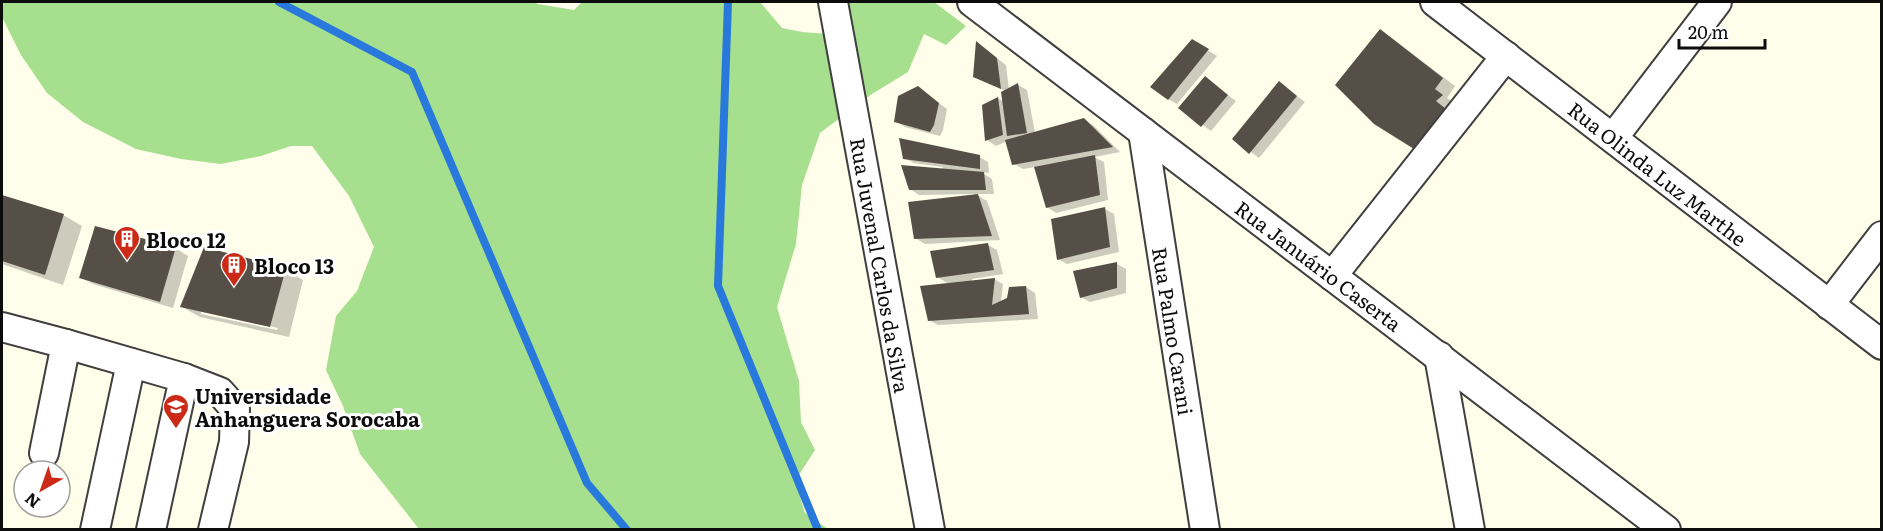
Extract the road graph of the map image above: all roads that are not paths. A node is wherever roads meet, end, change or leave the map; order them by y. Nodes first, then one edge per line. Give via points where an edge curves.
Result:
1 (833, 2) edge
2 (972, 2) edge
3 (1435, 2) edge
4 (1717, 2) edge
5 (1506, 56) junction
6 (1143, 132) junction
7 (1613, 138) junction
8 (1881, 236) edge
9 (1332, 276) junction
10 (1829, 305) junction
11 (2, 327) edge
12 (66, 344) junction
13 (1881, 345) edge
14 (1438, 356) junction
15 (131, 363) junction
16 (184, 378) junction
17 (45, 453) dead end
18 (95, 530) edge
19 (151, 530) edge
20 (213, 530) edge
21 (930, 530) edge
22 (1205, 530) edge
23 (1470, 530) edge
24 (1666, 530) edge

1 - 21 street, Rua Juvenal Carlos da Silva
2 - 6 street, Rua Januário Caserta
3 - 5 street, Rua Olinda Luz Marthe
4 - 7 street
5 - 7 street, Rua Olinda Luz Marthe
5 - 9 street
6 - 9 street, Rua Januário Caserta
6 - 22 street, Rua Palmo Carani
7 - 10 street, Rua Olinda Luz Marthe
8 - 10 street
9 - 14 street, Rua Januário Caserta
10 - 13 street, Rua Olinda Luz Marthe
11 - 12 street
12 - 15 street
12 - 17 street
14 - 23 street
14 - 24 street, Rua Januário Caserta
15 - 16 street
15 - 18 street
16 - 19 street
16 - 20 street via 220,392 235,409 234,442

